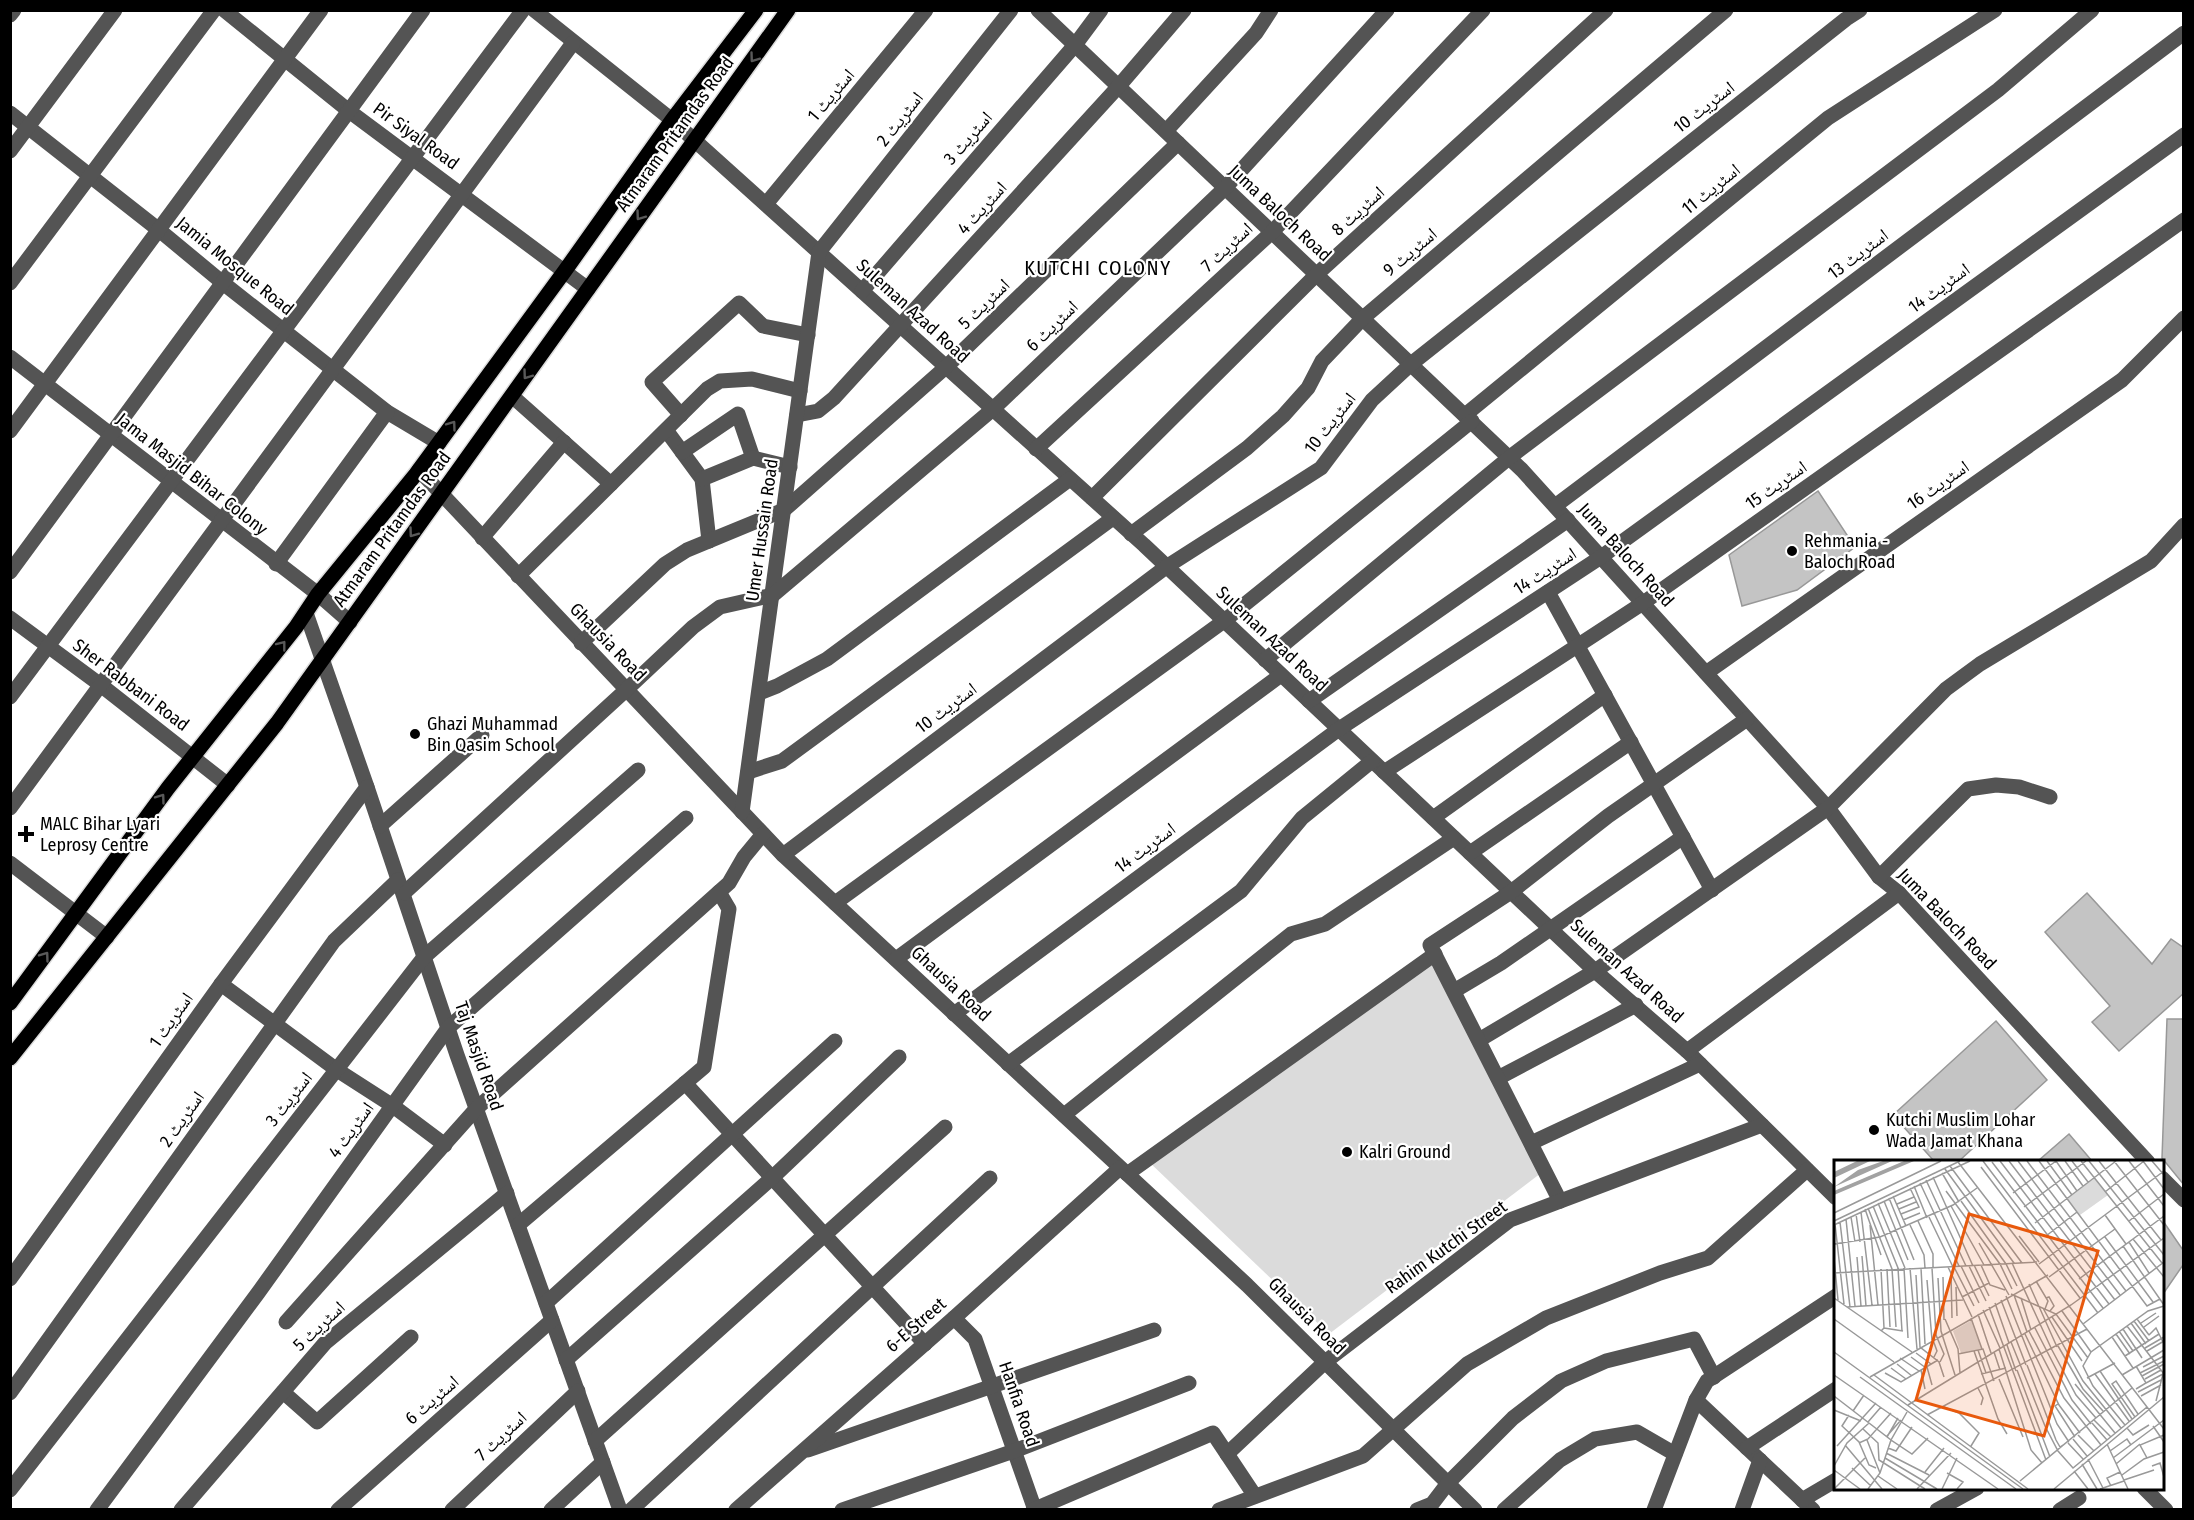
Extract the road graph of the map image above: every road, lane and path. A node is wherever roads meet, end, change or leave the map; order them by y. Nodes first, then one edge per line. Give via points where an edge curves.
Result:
1 (14, 10) edge
2 (115, 10) edge
3 (214, 10) edge
4 (224, 10) edge
5 (321, 10) edge
6 (423, 10) edge
7 (523, 10) edge
8 (534, 10) edge
9 (756, 10) edge
10 (788, 10) edge
11 (926, 10) edge
12 (1011, 10) edge
13 (1038, 10) edge
14 (1101, 10) edge
15 (1184, 10) edge
16 (1271, 10) edge
17 (1387, 10) edge
18 (1483, 10) edge
19 (1606, 10) edge
20 (1726, 10) edge
21 (1860, 10) edge
22 (1995, 10) edge
23 (2092, 10) edge
24 (10, 15) edge
25 (2184, 33) edge
26 (573, 43) junction
27 (1075, 45) junction
28 (284, 59) junction
29 (1118, 87) junction
30 (349, 111) junction
31 (10, 113) edge
32 (672, 120) junction
33 (28, 127) junction
34 (1166, 132) junction
35 (2184, 135) edge
36 (695, 140) junction
37 (1178, 143) junction
38 (10, 151) edge
39 (413, 159) junction
40 (92, 176) junction
41 (1225, 188) junction
42 (462, 193) junction
43 (766, 204) junction
44 (2184, 220) edge
45 (159, 230) junction
46 (1272, 232) junction
47 (819, 252) junction
48 (564, 272) junction
49 (1317, 274) junction
50 (10, 283) edge
51 (223, 283) junction
52 (588, 289) junction
53 (862, 291) junction
54 (1363, 318) junction
55 (2184, 318) edge
56 (901, 326) junction
57 (284, 331) junction
58 (808, 335) junction
59 (10, 357) edge
60 (1411, 364) junction
61 (946, 367) junction
62 (333, 370) junction
63 (45, 384) junction
64 (801, 391) junction
65 (512, 396) junction
66 (993, 410) junction
67 (387, 412) junction
68 (681, 415) junction
69 (797, 415) junction
70 (1469, 418) junction
71 (666, 430) junction
72 (10, 431) edge
73 (111, 436) junction
74 (564, 442) junction
75 (439, 443) junction
76 (1036, 448) junction
77 (682, 452) junction
78 (1510, 457) junction
79 (753, 458) junction
80 (790, 467) junction
81 (419, 470) junction
82 (702, 478) junction
83 (1070, 479) junction
84 (171, 482) junction
85 (611, 484) junction
86 (441, 494) junction
87 (1092, 498) junction
88 (1555, 506) junction
89 (784, 510) junction
90 (1113, 518) junction
91 (1568, 520) junction
92 (221, 521) junction
93 (2184, 525) edge
94 (1131, 534) junction
95 (482, 538) junction
96 (709, 541) junction
97 (1602, 557) junction
98 (276, 564) junction
99 (1166, 567) junction
100 (10, 572) edge
101 (518, 576) junction
102 (1548, 592) junction
103 (318, 594) junction
104 (772, 595) junction
105 (1643, 603) junction
106 (306, 613) junction
107 (10, 618) edge
108 (1224, 621) junction
109 (350, 622) junction
110 (581, 643) junction
111 (1578, 646) junction
112 (48, 647) junction
113 (323, 659) junction
114 (1265, 660) junction
115 (1706, 673) junction
116 (1281, 675) junction
117 (102, 686) junction
118 (627, 690) junction
119 (759, 693) junction
120 (1605, 695) junction
121 (10, 697) edge
122 (1309, 701) junction
123 (1748, 719) junction
124 (1339, 729) junction
125 (482, 735) dead end
126 (1631, 742) junction
127 (193, 757) junction
128 (1372, 761) junction
129 (638, 770) dead end
130 (748, 772) junction
131 (1384, 772) junction
132 (1654, 784) junction
133 (228, 785) junction
134 (367, 787) junction
135 (2050, 797) dead end
136 (10, 808) edge
137 (1828, 808) junction
138 (742, 812) junction
139 (686, 818) dead end
140 (1433, 818) junction
141 (380, 826) junction
142 (763, 834) junction
143 (1683, 837) junction
144 (1454, 838) junction
145 (1470, 854) junction
146 (783, 855) junction
147 (10, 863) edge
148 (1879, 877) junction
149 (401, 886) junction
150 (1712, 890) junction
151 (719, 892) junction
152 (1511, 892) junction
153 (1899, 893) junction
154 (835, 903) junction
155 (76, 914) junction
156 (1550, 929) junction
157 (106, 937) junction
158 (1435, 954) junction
159 (424, 957) junction
160 (896, 959) junction
161 (1595, 971) junction
162 (221, 984) junction
163 (1454, 992) junction
164 (10, 1003) edge
165 (1636, 1005) junction
166 (954, 1014) junction
167 (274, 1023) junction
168 (448, 1028) junction
169 (1479, 1040) junction
170 (835, 1041) dead end
171 (1687, 1051) junction
172 (10, 1058) edge
173 (899, 1058) dead end
174 (1008, 1064) junction
175 (1700, 1064) junction
176 (337, 1070) junction
177 (1498, 1078) junction
178 (686, 1083) junction
179 (393, 1106) junction
180 (476, 1109) junction
181 (1064, 1115) junction
182 (1762, 1125) junction
183 (945, 1127) dead end
184 (733, 1134) junction
185 (1531, 1143) junction
186 (445, 1145) junction
187 (2147, 1160) edge
188 (1807, 1170) junction
189 (1124, 1171) junction
190 (772, 1178) junction
191 (990, 1178) dead end
192 (2164, 1179) edge
193 (507, 1193) junction
194 (1834, 1196) edge
195 (2184, 1200) edge
196 (1560, 1201) junction
197 (518, 1225) junction
198 (825, 1235) junction
199 (10, 1279) edge
200 (872, 1286) junction
201 (1834, 1297) edge
202 (546, 1303) junction
203 (954, 1318) junction
204 (552, 1320) junction
205 (286, 1322) dead end
206 (1154, 1330) dead end
207 (411, 1337) dead end
208 (925, 1344) junction
209 (566, 1360) junction
210 (1325, 1362) junction
211 (1714, 1377) junction
212 (1189, 1383) dead end
213 (993, 1386) junction
214 (1834, 1390) edge
215 (578, 1391) junction
216 (283, 1392) junction
217 (10, 1393) edge
218 (1696, 1400) junction
219 (1393, 1429) junction
220 (595, 1441) junction
221 (1747, 1448) junction
222 (1014, 1451) junction
223 (799, 1454) junction
224 (1227, 1454) junction
225 (1675, 1454) junction
226 (1760, 1460) junction
227 (603, 1462) junction
228 (1834, 1482) edge
229 (1448, 1483) junction
230 (10, 1490) edge
231 (1973, 1490) edge
232 (2146, 1490) edge
233 (1255, 1496) junction
234 (2079, 1498) dead end
235 (1808, 1505) edge
236 (97, 1509) edge
237 (181, 1509) edge
238 (338, 1509) edge
239 (452, 1509) edge
240 (551, 1509) edge
241 (620, 1509) edge
242 (631, 1509) edge
243 (736, 1509) edge
244 (842, 1509) edge
245 (1035, 1509) edge
246 (1219, 1509) edge
247 (1417, 1509) edge
248 (1475, 1509) edge
249 (1504, 1509) edge
250 (1654, 1509) edge
251 (1742, 1509) edge
252 (1937, 1509) edge
253 (2060, 1509) edge
254 (2166, 1509) edge

1 - 24 street
2 - 33 street
3 - 40 street
4 - 28 street, Pir Siyal Road
5 - 28 street
6 - 30 street
7 - 39 street
8 - 26 street, Suleman Azad Road
9 - 32 main road, Atmaram Pritamdas Road
10 -> 36 main road, Atmaram Pritamdas Road
11 - 43 street, اسٹریٹ 1
12 - 47 street, اسٹریٹ 2
13 - 27 street, Juma Baloch Road
14 - 27 street, اسٹریٹ 3
15 - 29 street, اسٹریٹ 4
16 - 34 street via 1256,33
17 - 41 street, اسٹریٹ 6
18 - 46 street, اسٹریٹ 7
19 - 49 street, اسٹریٹ 8
20 - 54 street, اسٹریٹ 9
21 - 60 street, اسٹریٹ 10
22 - 70 street, اسٹریٹ 11 via 1828,118
23 - 78 street via 1998,90
25 - 88 street, اسٹریٹ 13
26 - 32 street, Suleman Azad Road
26 - 42 street
27 - 29 street, Juma Baloch Road
27 - 53 street, اسٹریٹ 3
28 - 30 street, Pir Siyal Road
28 - 45 street
29 - 34 street, Juma Baloch Road
29 - 56 street, اسٹریٹ 4
30 - 39 street, Pir Siyal Road
30 - 51 street
31 - 33 street, Jamia Mosque Road
32 - 36 street, Suleman Azad Road
32 - 48 main road, Atmaram Pritamdas Road
33 - 38 street
33 - 40 street, Jamia Mosque Road
34 - 37 street, Juma Baloch Road
35 - 97 street, اسٹریٹ 14
36 - 43 street, Suleman Azad Road
36 -> 52 main road, Atmaram Pritamdas Road
37 - 41 street, Juma Baloch Road
37 - 61 street, اسٹریٹ 5
39 - 42 street, Pir Siyal Road
39 - 57 street
40 - 45 street, Jamia Mosque Road
40 - 50 street
41 - 46 street, Juma Baloch Road
41 - 66 street, اسٹریٹ 6
42 - 48 street, Pir Siyal Road
42 - 62 street
43 - 47 street, Suleman Azad Road
44 - 105 street, اسٹریٹ 15
45 - 51 street, Jamia Mosque Road
45 - 63 street
46 - 49 street, Juma Baloch Road
46 - 76 street, اسٹریٹ 7
47 - 53 street, Suleman Azad Road
47 - 58 street, Umer Hussain Road
48 - 52 street, Pir Siyal Road
75 -> 48 main road, Atmaram Pritamdas Road
49 - 54 street, Juma Baloch Road
49 - 87 street, اسٹریٹ 8
51 - 57 street, Jamia Mosque Road
51 - 73 street
52 -> 65 main road, Atmaram Pritamdas Road
53 - 56 street, Suleman Azad Road
54 - 60 street, Juma Baloch Road
54 - 94 street, اسٹریٹ 9 via 1322,361 1308,388 1283,416 1247,448
55 - 115 street, اسٹریٹ 16 via 2122,380
56 - 61 street, Suleman Azad Road
56 - 69 street, اسٹریٹ 4 via 834,398 818,411
57 - 62 street, Jamia Mosque Road
57 - 84 street
58 - 64 street, Umer Hussain Road
58 - 68 street via 764,326 738,303 652,382
59 - 63 street, Jama Masjid Bihar Colony
60 - 70 street, Juma Baloch Road
60 - 99 street, اسٹریٹ 10 via 1372,400 1321,468
61 - 66 street, Suleman Azad Road
61 - 89 street, اسٹریٹ 5
62 - 67 street, Jamia Mosque Road
62 - 92 street
63 - 72 street
63 - 73 street, Jama Masjid Bihar Colony
64 - 68 street via 752,379 720,381
64 - 69 street, Umer Hussain Road
65 - 74 street
65 - 86 main road, Atmaram Pritamdas Road
66 - 76 street, Suleman Azad Road
66 - 104 street, اسٹریٹ 6
67 - 75 street, Jamia Mosque Road
67 - 98 street
68 - 71 street
69 - 80 street, Umer Hussain Road
70 - 78 street, Juma Baloch Road
70 - 108 street, اسٹریٹ 11
71 - 77 street
71 - 85 street
73 - 84 street, Jama Masjid Bihar Colony
73 - 100 street
74 - 85 street
74 - 95 street
75 - 81 main road, Atmaram Pritamdas Road
76 - 83 street, Suleman Azad Road
77 - 79 street via 738,414
77 - 82 street
78 - 88 street, Juma Baloch Road
78 - 114 street
79 - 80 street
79 - 82 street
80 - 89 street, Umer Hussain Road
81 - 86 street, Ghausia Road
81 - 103 main road, Atmaram Pritamdas Road
82 - 96 street
83 - 87 street, Suleman Azad Road
83 - 119 street via 827,659
84 - 92 street, Jama Masjid Bihar Colony
84 - 112 street
85 - 101 street
86 - 95 street, Ghausia Road
86 -> 109 main road, Atmaram Pritamdas Road
87 - 90 street, Suleman Azad Road
88 - 91 street, Juma Baloch Road
89 - 96 street, اسٹریٹ 5
89 - 104 street, Umer Hussain Road
90 - 94 street, Suleman Azad Road
90 - 130 street via 782,761
91 - 97 street, Juma Baloch Road
91 - 122 street
92 - 98 street, Jama Masjid Bihar Colony
92 - 117 street
93 - 137 street via 2151,561 1980,664 1946,689
94 - 99 street, Suleman Azad Road
95 - 101 street, Ghausia Road
96 - 110 street, اسٹریٹ 5 via 665,564
97 - 102 street, اسٹریٹ 14
97 - 105 street, Juma Baloch Road
98 - 103 street, Jama Masjid Bihar Colony
99 - 108 street, Suleman Azad Road
99 - 146 street, اسٹریٹ 10
101 - 110 street, Ghausia Road
102 - 111 street
102 - 124 street, اسٹریٹ 14
103 - 106 main road, Atmaram Pritamdas Road
103 - 109 street, Jama Masjid Bihar Colony
104 - 118 street, اسٹریٹ 2 via 720,607 693,627
104 - 119 street, Umer Hussain Road
105 - 111 street, اسٹریٹ 15
105 - 115 street, Juma Baloch Road
106 - 113 street, Taj Masjid Road
127 -> 106 main road, Atmaram Pritamdas Road
107 - 112 street, Sher Rabbani Road
108 - 114 street, Suleman Azad Road
108 - 154 street, اسٹریٹ 11
109 - 113 main road, Atmaram Pritamdas Road
110 - 118 street, Ghausia Road
111 - 120 street
111 - 131 street, اسٹریٹ 15
112 - 117 street, Sher Rabbani Road
112 - 121 street
113 - 133 main road, Atmaram Pritamdas Road
113 - 134 street, Taj Masjid Road
114 - 116 street, Suleman Azad Road
115 - 123 street, Juma Baloch Road
116 - 122 street, Suleman Azad Road
116 - 160 street
117 - 127 street, Sher Rabbani Road
117 - 136 street
118 - 138 street, Ghausia Road
118 - 149 street, اسٹریٹ 2
119 - 130 street, Umer Hussain Road
120 - 126 street
120 - 140 street
122 - 124 street, Suleman Azad Road
123 - 132 street
123 - 137 street, Juma Baloch Road
124 - 128 street, Suleman Azad Road
124 - 166 street, اسٹریٹ 14
125 - 141 street
126 - 132 street
126 - 145 street
127 - 133 street, Sher Rabbani Road
155 -> 127 main road, Atmaram Pritamdas Road
128 - 131 street, Suleman Azad Road
128 - 174 street via 1302,818 1241,891
129 - 159 street, اسٹریٹ 3
130 - 138 street, Umer Hussain Road
131 - 140 street, Suleman Azad Road
132 - 143 street
132 - 152 street
133 - 157 main road, Atmaram Pritamdas Road
134 - 141 street, Taj Masjid Road
134 - 162 street, اسٹریٹ 1
135 - 148 street via 2019,787 1983,785 1968,789
137 - 148 street, Juma Baloch Road
137 - 150 street
138 - 142 street, Ghausia Road
139 - 168 street, اسٹریٹ 4
140 - 144 street, Suleman Azad Road
141 - 149 street, Taj Masjid Road
142 - 146 street, Ghausia Road
142 - 151 street
143 - 150 street
143 - 156 street
144 - 145 street, Suleman Azad Road
144 - 181 street via 1324,924 1291,934
145 - 152 street, Suleman Azad Road
146 - 154 street, Ghausia Road
147 - 155 street
148 - 153 street, Juma Baloch Road
149 - 159 street, Taj Masjid Road
149 - 167 street, اسٹریٹ 2 via 334,941
150 - 161 street
151 - 178 street via 729,909 704,1067
151 - 180 street
152 - 156 street, Suleman Azad Road
152 - 158 street via 1430,945
153 - 171 street
153 - 187 street, Juma Baloch Road
154 - 160 street, Ghausia Road
155 - 157 street
164 -> 155 main road, Atmaram Pritamdas Road
156 - 161 street, Suleman Azad Road
156 - 163 street
157 - 172 main road, Atmaram Pritamdas Road
158 - 163 street
158 - 189 street, 6-E Street
159 - 168 street, Taj Masjid Road
159 - 176 street, اسٹریٹ 3
160 - 166 street, Ghausia Road
161 - 165 street, Suleman Azad Road
161 - 169 street
162 - 167 street
162 - 199 street, اسٹریٹ 1
163 - 169 street
165 - 171 street, Suleman Azad Road
165 - 177 street
166 - 174 street, Ghausia Road
167 - 176 street
167 - 217 street, اسٹریٹ 2
168 - 179 street, اسٹریٹ 4
168 - 180 street, Taj Masjid Road
169 - 177 street
170 - 184 street
171 - 175 street, Suleman Azad Road
173 - 190 street
174 - 181 street, Ghausia Road
175 - 182 street, Suleman Azad Road
175 - 185 street
176 - 179 street
176 - 230 street, اسٹریٹ 3
177 - 185 street
178 - 184 street
178 - 197 street
179 - 186 street
179 - 236 street, اسٹریٹ 4
180 - 186 street
180 - 193 street, Taj Masjid Road
181 - 189 street, Ghausia Road
182 - 188 street, Suleman Azad Road
182 - 196 street, Rahim Kutchi Street
183 - 198 street
184 - 190 street
184 - 202 street
185 - 196 street
186 - 205 street
188 - 194 street, Suleman Azad Road
188 - 219 street via 1708,1258 1546,1318 1467,1364
189 - 203 street, 6-E Street
189 - 210 street, Ghausia Road
190 - 198 street
190 - 209 street
191 - 200 street
192 - 195 street
193 - 197 street, Taj Masjid Road
193 - 216 street, اسٹریٹ 5 via 325,1343
196 - 210 street, Rahim Kutchi Street via 1510,1220
197 - 202 street, Taj Masjid Road
198 - 200 street
198 - 220 street
200 - 208 street
200 - 242 street
201 - 211 street
202 - 204 street, Taj Masjid Road
203 - 208 street, 6-E Street
203 - 213 street, Hanfia Road via 975,1339
204 - 209 street, Taj Masjid Road
204 - 238 street, اسٹریٹ 6
206 - 213 street
207 - 216 street via 317,1422
208 - 223 street, 6-E Street
209 - 215 street, Taj Masjid Road
210 - 219 street, Ghausia Road
210 - 224 street, Rahim Kutchi Street
211 - 218 street via 1707,1381
211 - 229 street via 1694,1340 1606,1361 1561,1381 1513,1418
212 - 222 street
213 - 222 street, Hanfia Road
213 - 223 street
214 - 221 street
215 - 220 street, Taj Masjid Road
215 - 239 street, اسٹریٹ 7
216 - 237 street, اسٹریٹ 5
218 - 221 street
218 - 225 street
219 - 229 street, Ghausia Road
219 - 233 street via 1363,1456
220 - 227 street, Taj Masjid Road
221 - 226 street
222 - 244 street
222 - 245 street, Hanfia Road
223 - 243 street, 6-E Street
224 - 233 street
224 - 245 street via 1213,1434
225 - 249 street via 1637,1432 1595,1439 1560,1460
225 - 250 street
226 - 235 street
226 - 251 street
227 - 240 street
227 - 241 street, Taj Masjid Road
228 - 235 street
229 - 247 street via 1432,1504
229 - 248 street, Ghausia Road
231 - 252 street
232 - 254 street
233 - 246 street
234 - 253 street

